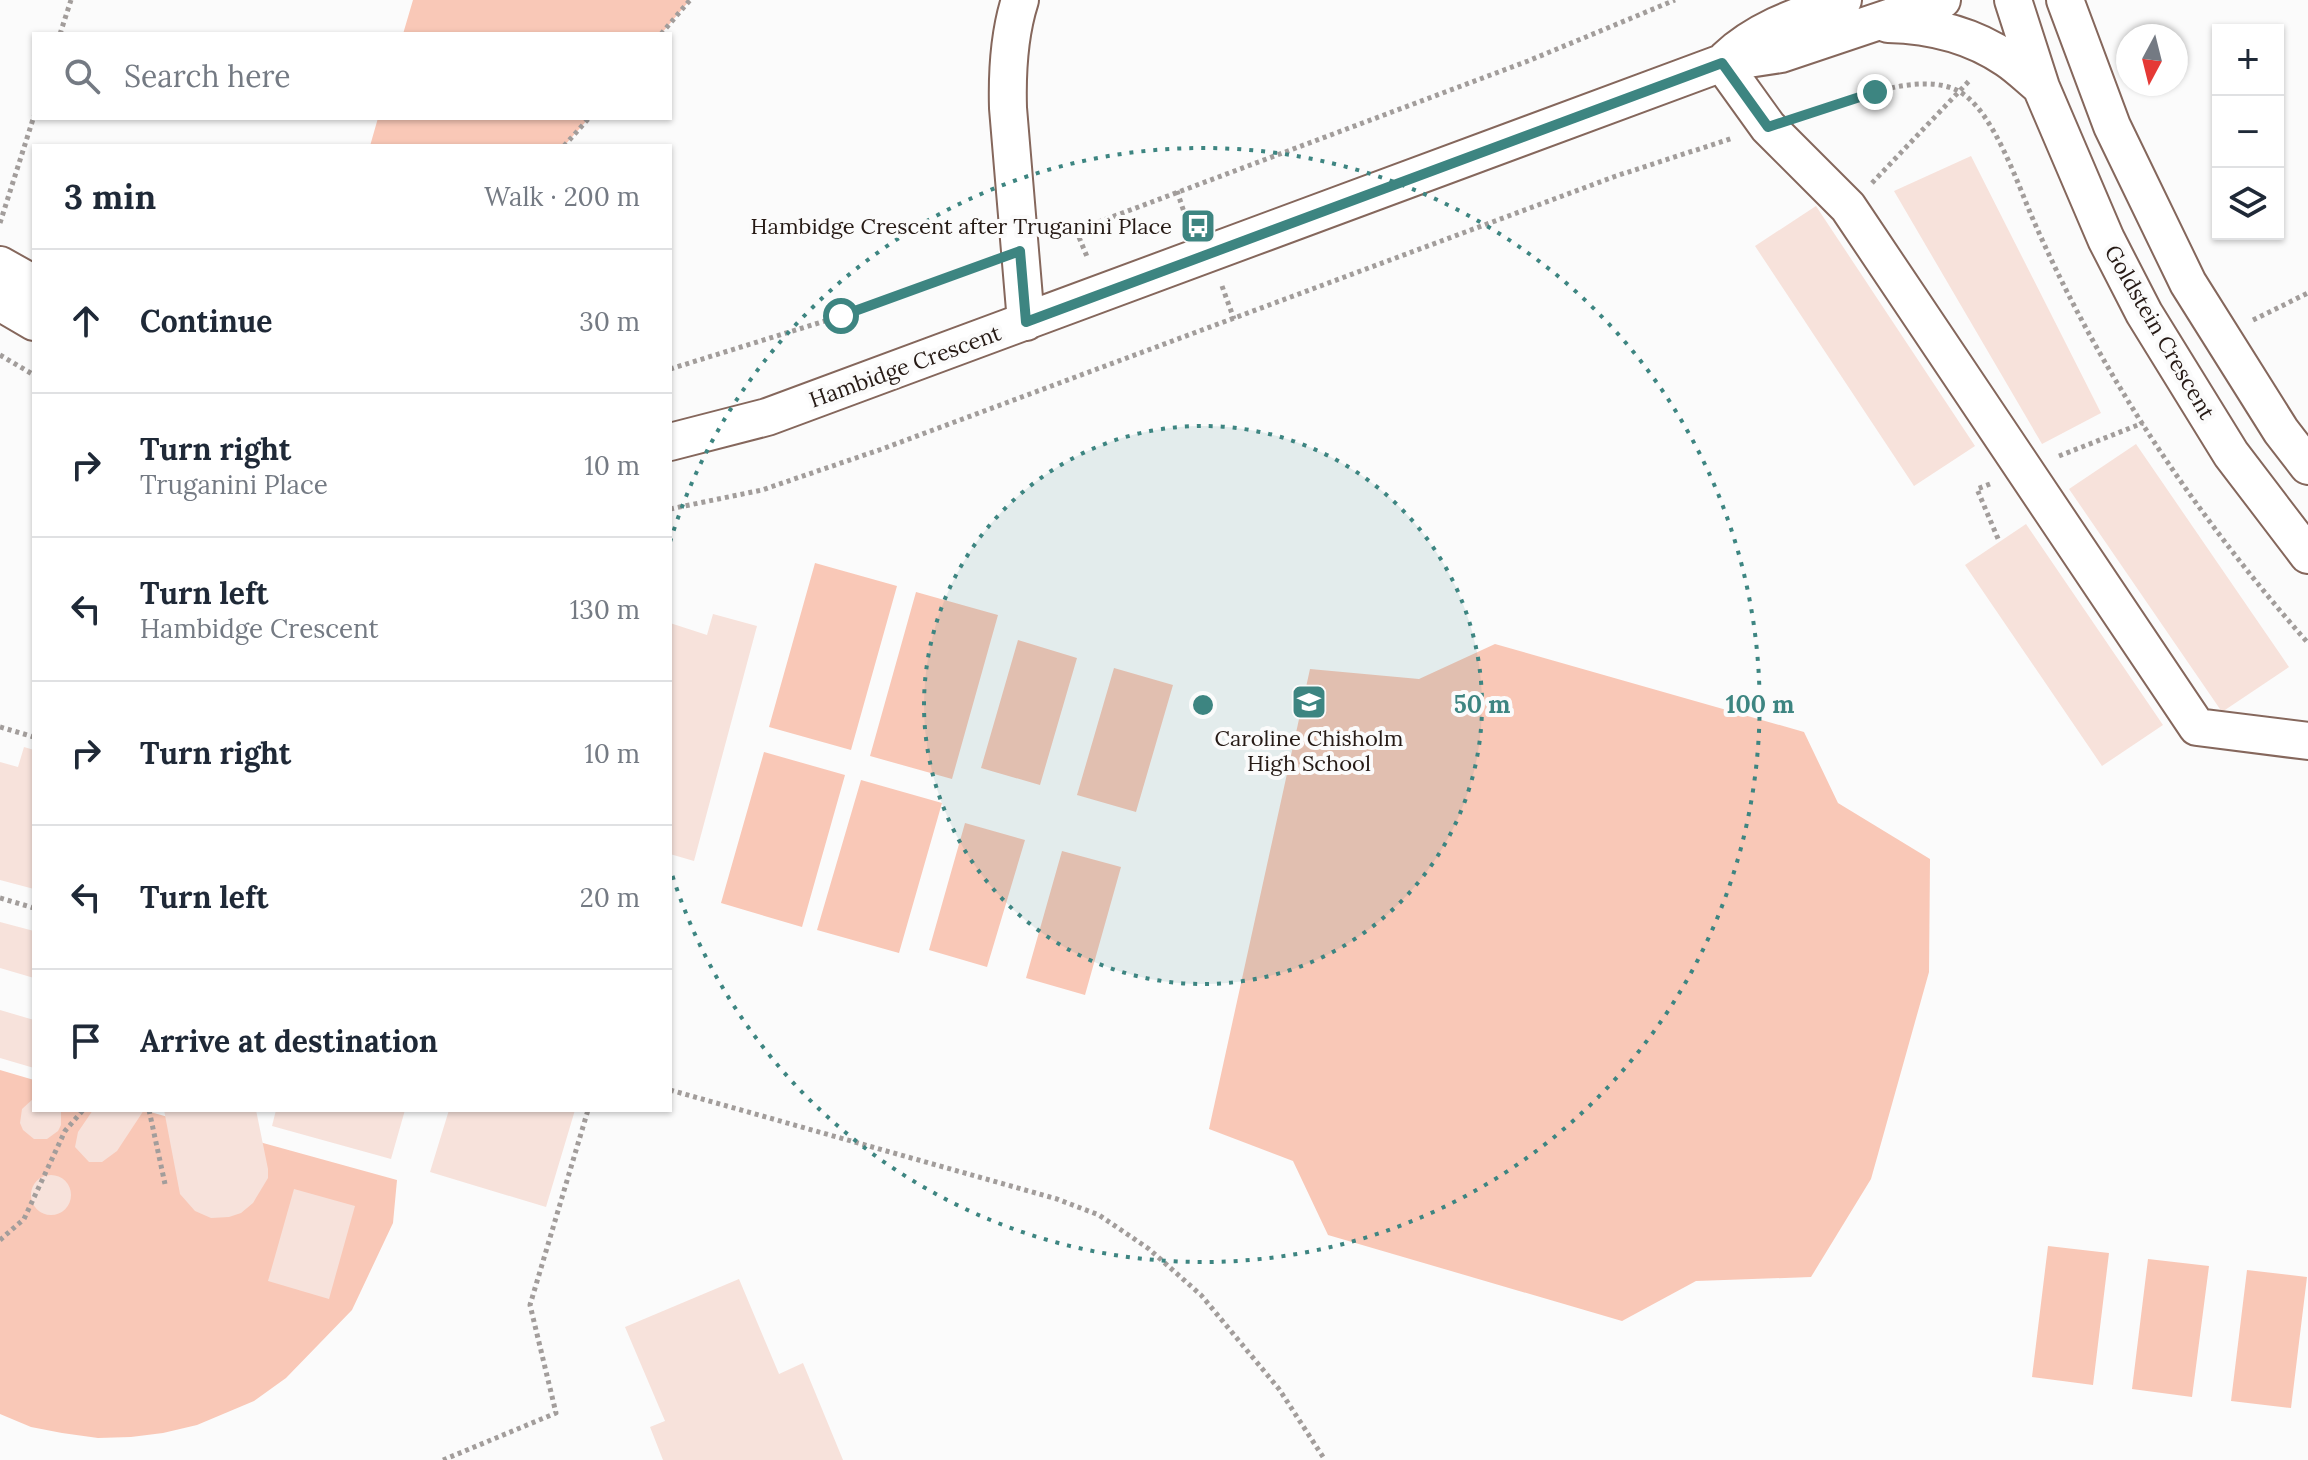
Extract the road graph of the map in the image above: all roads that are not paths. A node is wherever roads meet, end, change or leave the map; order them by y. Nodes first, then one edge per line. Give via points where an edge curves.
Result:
1 (1020, 0) edge
2 (1843, 0) edge
3 (1942, 0) edge
4 (2013, 0) edge
5 (2065, 0) edge
6 (1872, 24) junction
7 (1722, 63) junction
8 (2041, 87) junction
9 (0, 265) edge
10 (32, 283) edge
11 (0, 302) edge
12 (32, 321) edge
13 (1026, 322) junction
14 (672, 441) edge
15 (2308, 466) edge
16 (2308, 555) edge
17 (2308, 741) edge

1 - 13 street via 1007,76
2 - 7 street, Hambidge Crescent via 1774,25
3 - 6 street, Hambidge Crescent
4 - 8 street, Goldstein Crescent
5 - 15 street via 2112,126 2188,283
6 - 7 street, Hambidge Crescent via 1781,54
6 - 8 street via 1919,25 1964,37 2006,58
7 - 13 street, Hambidge Crescent
7 - 17 street via 1768,127 1848,207 2197,727
8 - 16 street, Goldstein Crescent via 2144,313 2231,454
9 - 10 street
11 - 12 street
13 - 14 street, Hambidge Crescent via 767,417

